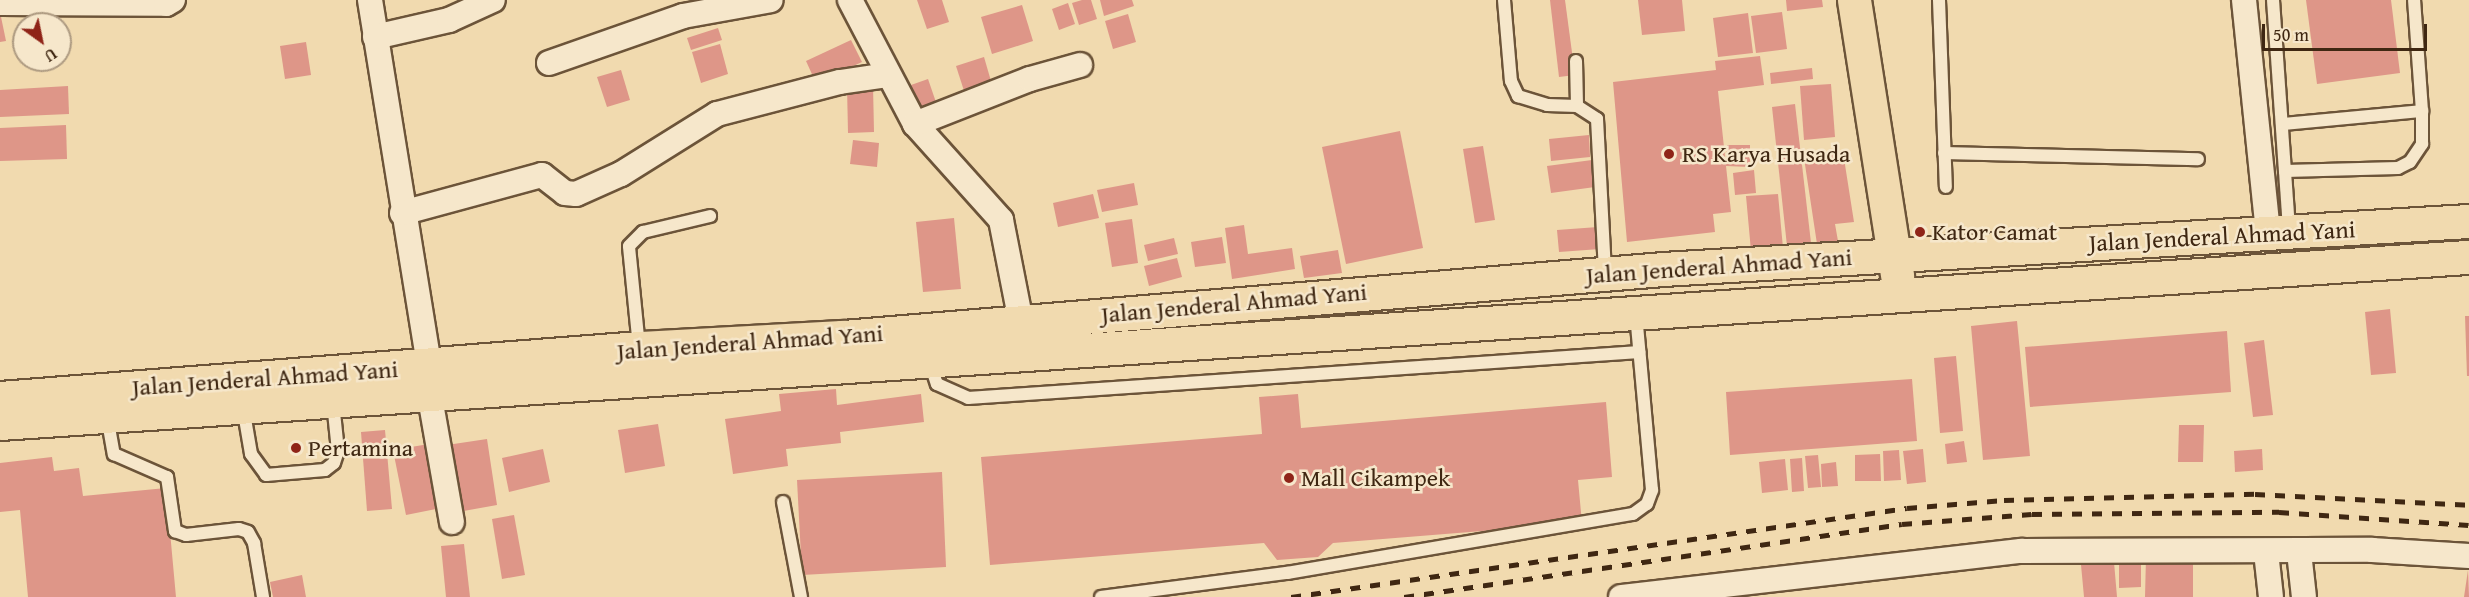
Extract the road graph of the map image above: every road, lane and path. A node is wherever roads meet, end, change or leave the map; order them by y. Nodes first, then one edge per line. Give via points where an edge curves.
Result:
1 (173, 0) edge
2 (370, 0) edge
3 (493, 0) edge
4 (771, 0) edge
5 (850, 0) edge
6 (1504, 0) edge
7 (1854, 0) edge
8 (1939, 0) edge
9 (2244, 0) edge
10 (2273, 0) edge
11 (2414, 0) edge
12 (0, 3) edge
13 (375, 37) junction
14 (1575, 62) dead end
15 (549, 63) dead end
16 (1080, 65) dead end
17 (888, 75) junction
18 (1577, 106) junction
19 (2422, 111) junction
20 (915, 124) junction
21 (2283, 124) junction
22 (1944, 153) junction
23 (2198, 159) dead end
24 (2285, 171) junction
25 (1946, 187) dead end
26 (402, 213) junction
27 (710, 216) dead end
28 (2469, 221) edge
29 (2279, 233) junction
30 (1895, 255) junction
31 (2469, 257) edge
32 (1605, 273) junction
33 (1500, 281) junction
34 (1899, 292) junction
35 (1635, 312) junction
36 (1021, 322) junction
37 (1506, 322) junction
38 (639, 348) junction
39 (1639, 352) junction
40 (929, 362) junction
41 (429, 379) junction
42 (0, 398) edge
43 (332, 399) junction
44 (243, 406) junction
45 (107, 415) junction
46 (0, 423) edge
47 (783, 502) dead end
48 (452, 522) dead end
49 (2266, 552) junction
50 (2299, 552) junction
51 (2469, 556) edge
52 (263, 597) edge
53 (801, 597) edge
54 (1101, 597) edge
55 (1621, 597) edge
56 (2271, 597) edge
57 (2304, 597) edge

1 - 12 street via 166,4
2 - 13 street
3 - 13 street via 449,20
4 - 15 street via 683,16
5 - 17 street
6 - 18 lane via 1513,90 1530,102
7 - 30 highway
8 - 22 lane
9 - 29 street
10 - 21 lane
11 - 19 lane
13 - 26 street
14 - 18 lane
16 - 20 street via 1030,79
17 - 20 street
17 - 26 street via 840,82 717,114 621,174 576,194 565,193 542,175
18 - 32 lane via 1592,112 1600,127
19 - 21 lane
19 - 24 lane via 2422,144 2410,162 2398,168
20 - 36 street via 1000,220
21 - 24 lane
22 - 23 lane
22 - 25 lane
24 - 29 lane
26 - 41 street
27 - 38 lane via 643,232 629,246
28 - 29 highway, Jalan Jenderal Ahmad Yani
29 - 30 highway, Jalan Jenderal Ahmad Yani
30 - 32 highway, Jalan Jenderal Ahmad Yani
30 - 34 highway
31 - 34 highway, Jalan Jenderal Ahmad Yani
32 - 33 highway, Jalan Jenderal Ahmad Yani
33 - 36 highway, Jalan Jenderal Ahmad Yani
33 - 37 highway
34 - 35 highway, Jalan Jenderal Ahmad Yani
35 - 37 highway, Jalan Jenderal Ahmad Yani
35 - 39 lane
36 - 38 highway, Jalan Jenderal Ahmad Yani
37 - 40 highway, Jalan Jenderal Ahmad Yani
38 - 41 highway, Jalan Jenderal Ahmad Yani
39 - 40 lane via 968,398 937,384
39 - 54 lane via 1652,490 1647,504 1633,514 1287,573
40 - 41 highway, Jalan Jenderal Ahmad Yani
41 - 42 highway, Jalan Jenderal Ahmad Yani
41 - 43 highway, Jalan Jenderal Ahmad Yani
41 - 48 street
43 - 44 highway, Jalan Jenderal Ahmad Yani
43 - 44 lane via 338,451 334,463 325,470 266,475 251,454
44 - 45 highway, Jalan Jenderal Ahmad Yani
45 - 46 highway, Jalan Jenderal Ahmad Yani
45 - 52 lane via 114,454 167,477 175,531 186,535 239,529 248,532 254,543
47 - 53 lane
49 - 50 street
49 - 55 street via 2021,551
49 - 56 street
50 - 51 street via 2372,550
50 - 57 street

